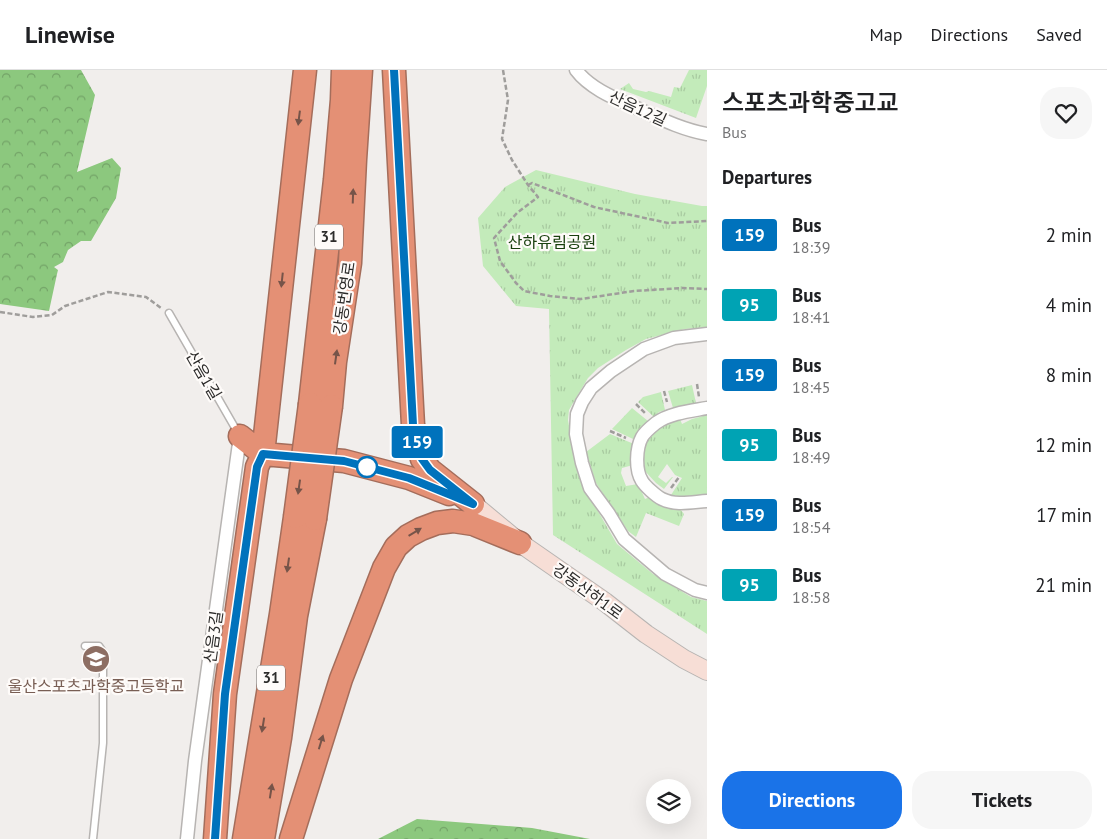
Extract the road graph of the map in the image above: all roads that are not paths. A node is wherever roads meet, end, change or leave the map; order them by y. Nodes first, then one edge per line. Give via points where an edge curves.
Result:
1 (305, 70) edge
2 (343, 70) edge
3 (362, 70) edge
4 (394, 70) edge
5 (576, 70) edge
6 (707, 134) edge
7 (169, 313) road end
8 (707, 334) edge
9 (321, 405) junction
10 (707, 408) edge
11 (240, 436) junction
12 (263, 454) junction
13 (707, 501) edge
14 (473, 504) junction
15 (305, 518) junction
16 (520, 543) junction
17 (707, 593) edge
18 (85, 646) dead end
19 (707, 671) edge
20 (93, 839) edge
21 (187, 839) edge
22 (215, 839) edge
23 (244, 839) edge
24 (263, 839) edge
25 (291, 839) edge

1 -> 12 highway
2 - 9 highway, 강동번영로 / 31
9 -> 3 highway, 강동번영로 via 335,362 350,263
4 - 14 highway via 413,425 422,459 430,470
5 - 6 street, 산음12길 via 598,89 619,100
7 - 11 lane, 산음1길
8 - 17 street via 674,338 644,349 612,371 592,388 582,402 577,414 576,434 590,488 624,539 664,574
9 - 15 highway, bridge
10 - 13 street via 671,416 655,424 643,435 637,454 642,481 662,499 690,504
11 - 12 highway
11 - 21 street, 산음3길
12 - 14 highway via 344,461 409,478
12 - 22 highway via 257,467 225,694
14 - 16 street, 강동산하1로
15 -> 23 highway, 31 via 281,614
24 -> 15 highway via 296,616
16 - 19 street, 강동산하1로 via 646,634
25 -> 16 highway via 341,679 384,568 396,547 421,529 453,521 473,524
18 - 20 lane via 99,646 103,652 103,743

